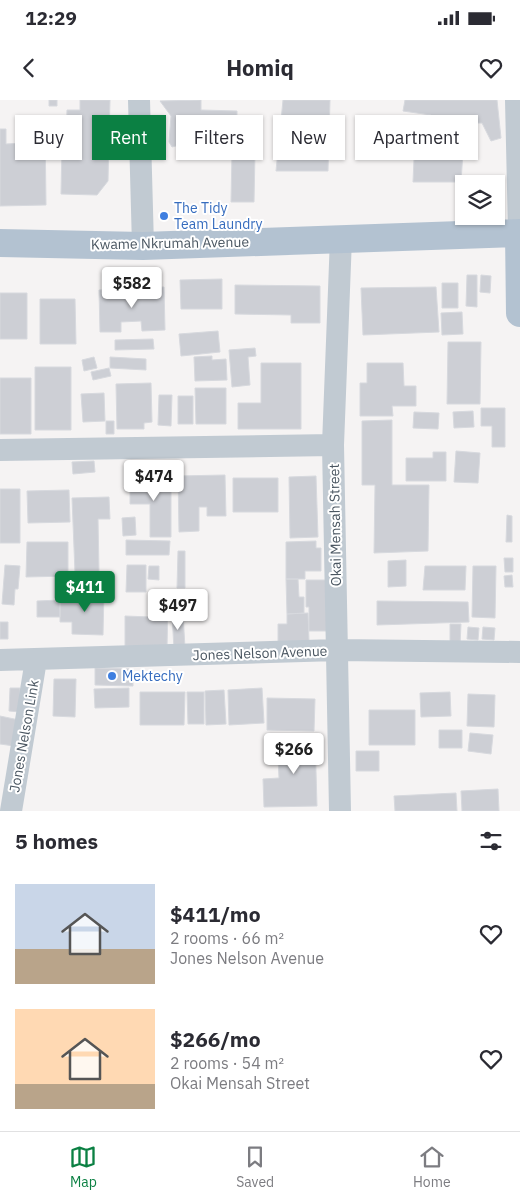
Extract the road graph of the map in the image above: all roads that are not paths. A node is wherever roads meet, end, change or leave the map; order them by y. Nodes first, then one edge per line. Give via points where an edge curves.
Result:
1 (140, 100) edge
2 (516, 100) edge
3 (520, 233) edge
4 (341, 238) junction
5 (0, 243) edge
6 (143, 246) junction
7 (520, 313) edge
8 (333, 444) junction
9 (0, 450) edge
10 (337, 650) junction
11 (520, 652) edge
12 (0, 660) edge
13 (36, 660) junction
14 (11, 811) edge
15 (340, 811) edge

1 - 6 street
2 - 3 street
3 - 4 main road, Kwame Nkrumah Avenue
3 - 7 main road
4 - 6 main road, Kwame Nkrumah Avenue
4 - 8 street, Okai Mensah Street
5 - 6 main road, Kwame Nkrumah Avenue
8 - 9 street
8 - 10 street, Okai Mensah Street
10 - 11 street, Jones Nelson Avenue
10 - 13 street, Jones Nelson Avenue
10 - 15 street, Okai Mensah Street
12 - 13 street, Jones Nelson Avenue
13 - 14 street, Jones Nelson Link

